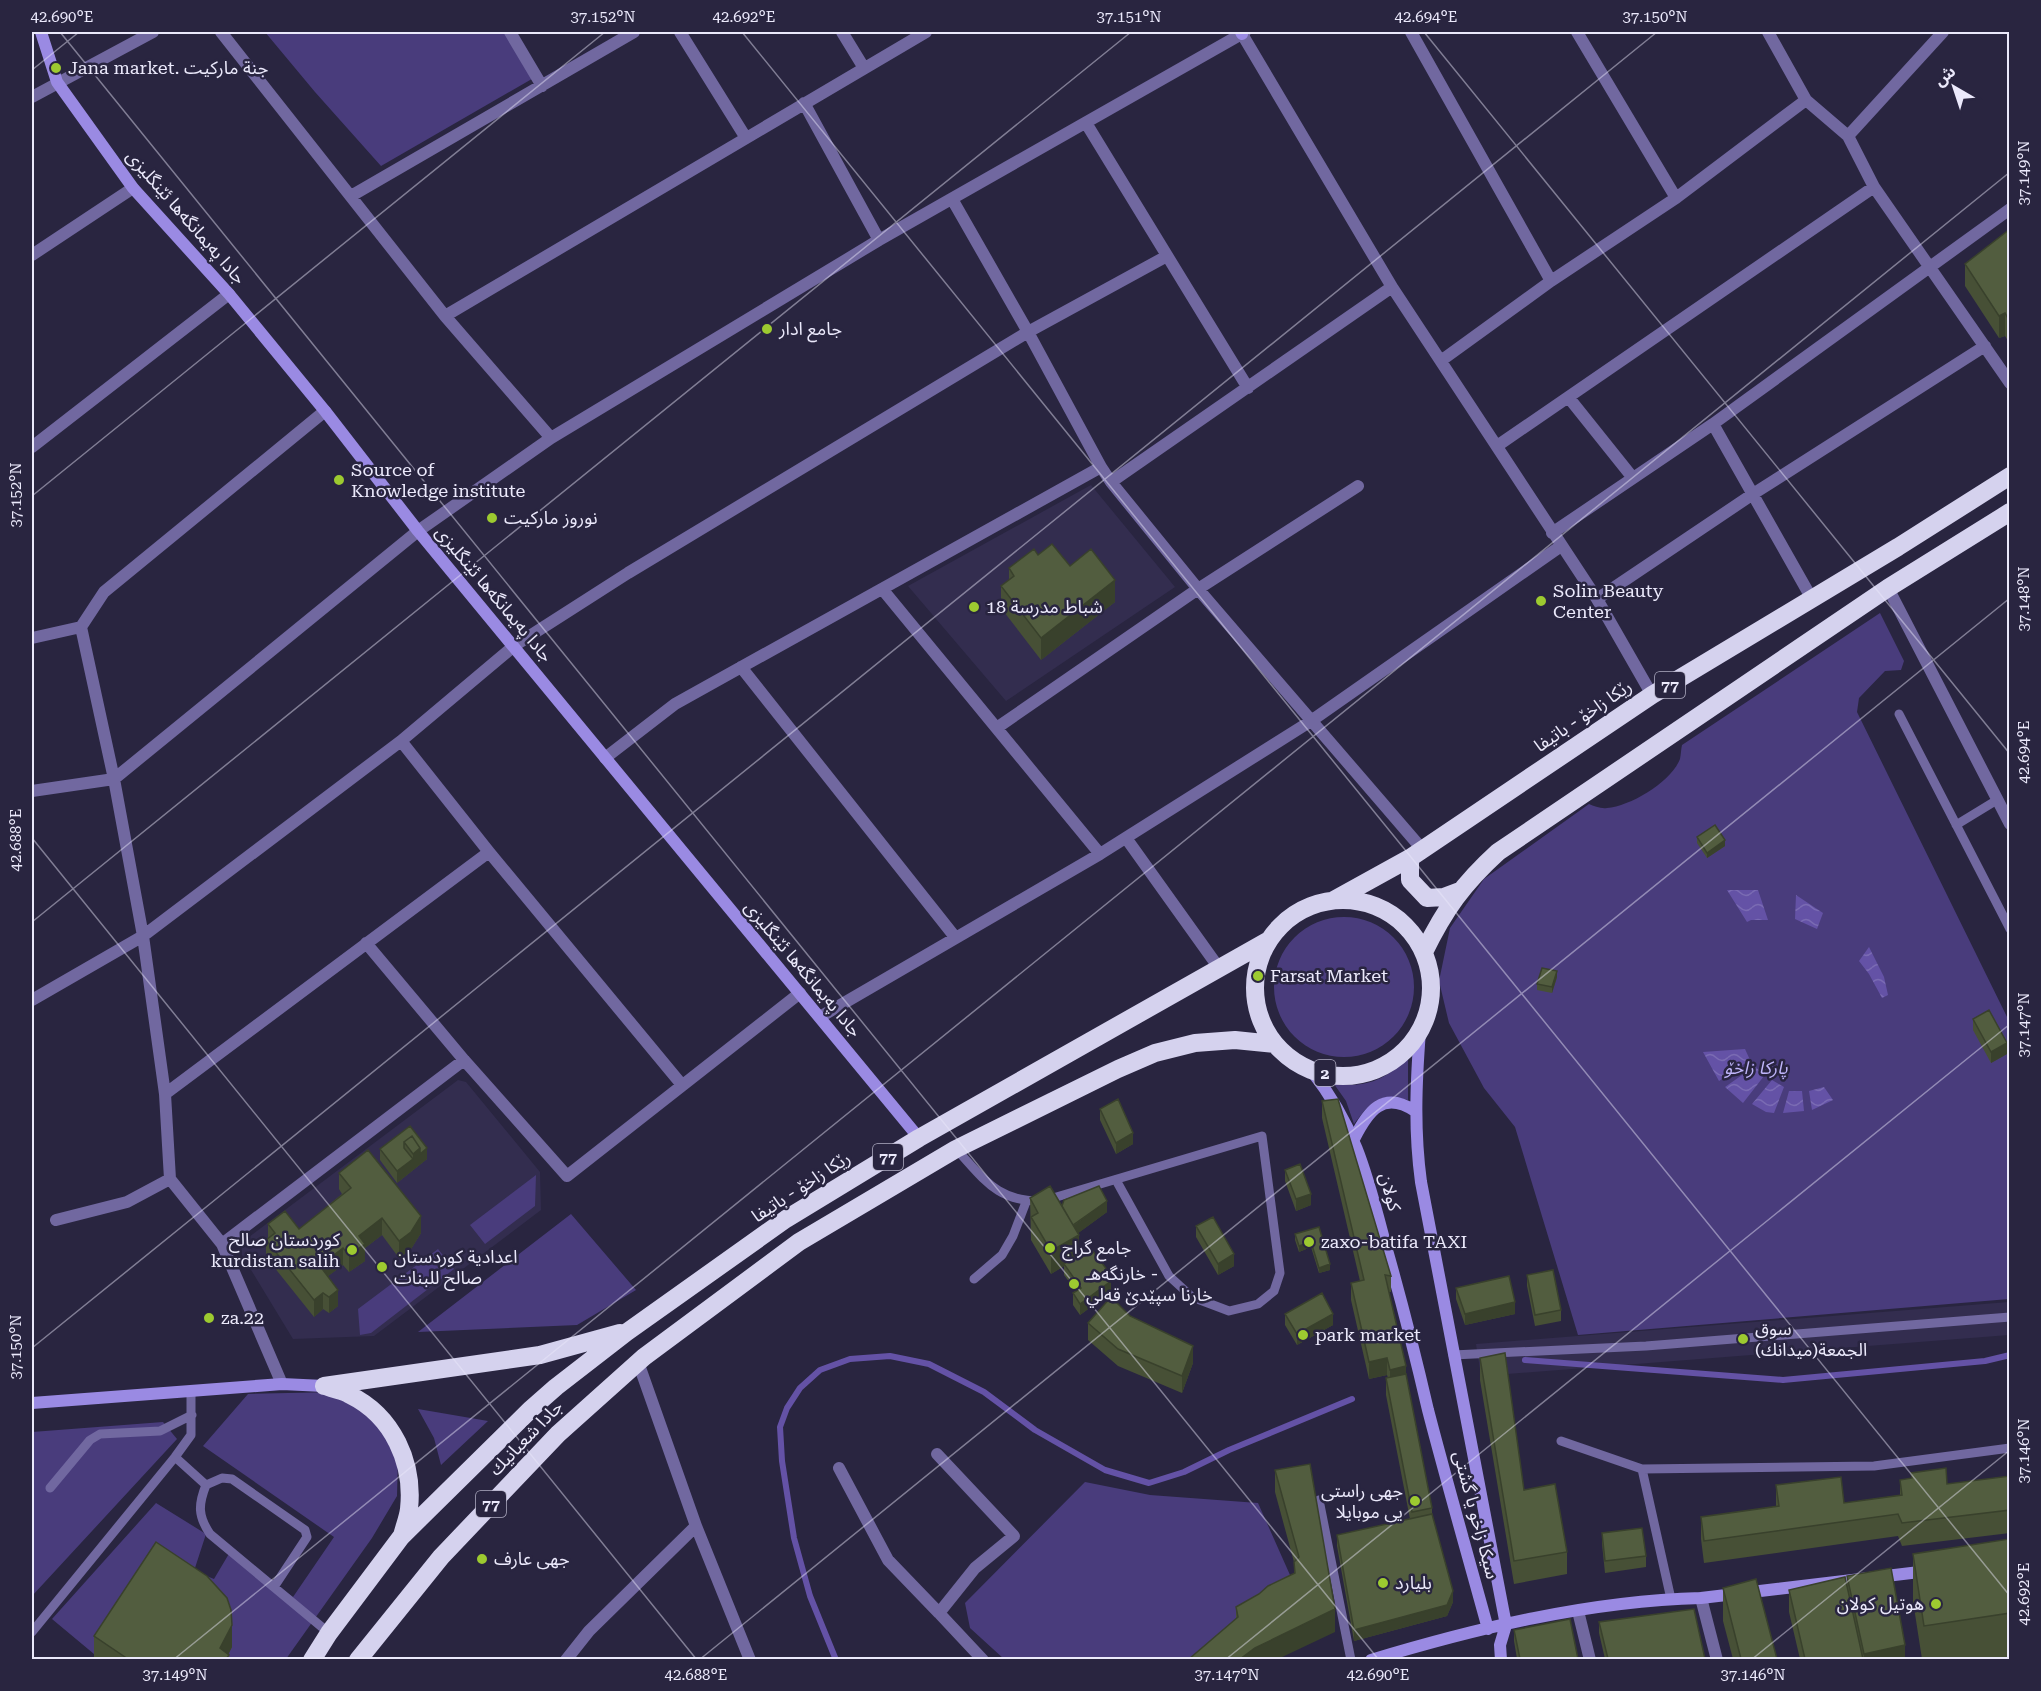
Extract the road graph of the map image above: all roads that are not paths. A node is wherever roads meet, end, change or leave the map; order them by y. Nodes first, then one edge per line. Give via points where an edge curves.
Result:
1 (41, 32) edge
2 (153, 32) edge
3 (221, 32) edge
4 (510, 32) edge
5 (634, 32) edge
6 (680, 32) edge
7 (842, 32) edge
8 (926, 32) edge
9 (1243, 32) edge
10 (1411, 32) edge
11 (1577, 32) edge
12 (1768, 32) edge
13 (1943, 32) edge
14 (864, 68) junction
15 (57, 82) junction
16 (542, 86) junction
17 (32, 97) edge
18 (1806, 100) junction
19 (804, 103) junction
20 (1086, 123) junction
21 (1848, 136) junction
22 (746, 138) junction
23 (1874, 187) junction
24 (133, 188) junction
25 (351, 196) junction
26 (1676, 198) junction
27 (952, 199) junction
28 (2010, 209) edge
29 (879, 240) junction
30 (32, 255) edge
31 (1167, 256) junction
32 (1931, 267) junction
33 (1551, 281) junction
34 (1392, 287) junction
35 (229, 294) junction
36 (445, 316) junction
37 (1028, 332) junction
38 (1985, 346) junction
39 (1442, 360) junction
40 (2010, 382) edge
41 (1248, 388) junction
42 (1569, 398) junction
43 (325, 411) junction
44 (1713, 424) junction
45 (551, 438) junction
46 (1497, 446) junction
47 (32, 447) edge
48 (1101, 467) junction
49 (2010, 476) edge
50 (1633, 478) junction
51 (1111, 482) junction
52 (1358, 486) dead end
53 (1753, 494) junction
54 (2010, 512) edge
55 (418, 531) junction
56 (1552, 533) junction
57 (1561, 546) junction
58 (1888, 588) junction
59 (1198, 589) junction
60 (883, 590) junction
61 (1597, 599) junction
62 (1812, 599) junction
63 (81, 627) junction
64 (32, 638) edge
65 (514, 646) junction
66 (741, 667) junction
67 (1652, 695) junction
68 (1899, 714) dead end
69 (1311, 721) junction
70 (998, 727) junction
71 (401, 741) junction
72 (605, 758) junction
73 (114, 779) junction
74 (32, 791) edge
75 (1998, 800) junction
76 (2010, 824) edge
77 (1956, 825) junction
78 (1125, 838) junction
79 (489, 852) junction
80 (1416, 853) junction
81 (1100, 854) junction
82 (1460, 891) junction
83 (1334, 900) junction
84 (2010, 929) edge
85 (143, 936) junction
86 (955, 937) junction
87 (1269, 940) junction
88 (366, 943) junction
89 (1424, 952) junction
90 (1219, 968) junction
91 (800, 993) junction
92 (32, 1000) edge
93 (820, 1017) junction
94 (1420, 1031) junction
95 (1275, 1044) junction
96 (464, 1060) junction
97 (1311, 1070) junction
98 (681, 1085) junction
99 (165, 1094) junction
100 (1415, 1111) junction
101 (919, 1138) junction
102 (1354, 1139) junction
103 (956, 1149) junction
104 (170, 1179) junction
105 (1116, 1180) junction
106 (1026, 1202) junction
107 (56, 1220) dead end
108 (222, 1245) junction
109 (974, 1279) dead end
110 (2010, 1317) edge
111 (627, 1332) junction
112 (1453, 1355) junction
113 (638, 1362) junction
114 (282, 1384) junction
115 (324, 1386) junction
116 (191, 1391) junction
117 (32, 1402) edge
118 (1429, 1411) joint
119 (192, 1415) junction
120 (1561, 1441) dead end
121 (2010, 1449) edge
122 (937, 1454) dead end
123 (175, 1457) junction
124 (839, 1468) dead end
125 (1641, 1468) junction
126 (206, 1485) junction
127 (50, 1488) dead end
128 (1319, 1500) edge
129 (696, 1526) junction
130 (400, 1540) junction
131 (1938, 1570) edge
132 (274, 1587) junction
133 (1701, 1598) junction
134 (1671, 1599) junction
135 (1578, 1611) junction
136 (939, 1613) junction
137 (1506, 1625) junction
138 (1488, 1629) junction
139 (32, 1632) edge
140 (329, 1633) junction
141 (312, 1659) edge
142 (358, 1659) edge
143 (566, 1659) edge
144 (750, 1659) edge
145 (983, 1659) edge
146 (1351, 1659) edge
147 (1371, 1659) edge
148 (1501, 1659) edge
149 (1590, 1659) edge
150 (1717, 1659) edge

1 - 15 main road, جادا په‌يمانگه‌ها ئێنگليزى
2 - 15 street
3 - 25 street
4 - 16 street
5 - 16 street
6 - 22 street
7 - 14 street
8 - 14 street
9 - 20 street
9 - 34 street
10 - 33 street
11 - 26 street
12 - 18 street
13 - 21 street
14 - 19 street
15 - 17 street
15 - 24 main road, جادا په‌يمانگه‌ها ئێنگليزى
16 - 25 street
18 - 21 street
18 - 26 street
19 - 22 street
19 - 29 street
20 - 27 street
20 - 31 street
21 - 23 street
22 - 36 street
23 - 32 street
23 - 42 street
24 - 30 street
24 - 35 main road, جادا په‌يمانگه‌ها ئێنگليزى
25 - 36 street
26 - 33 street
27 - 29 street
27 - 37 street
28 - 32 street
29 - 45 street
31 - 37 street
31 - 41 street
32 - 38 street
32 - 44 street
33 - 39 street
34 - 39 street
34 - 41 street
35 - 43 main road, جادا په‌يمانگه‌ها ئێنگليزى
35 - 47 street
36 - 45 street
37 - 48 street
37 - 65 street
38 - 40 street
38 - 53 street
39 - 46 street
41 - 51 street
42 - 46 street
42 - 50 street
43 - 55 main road, جادا په‌يمانگه‌ها ئێنگليزى
43 - 63 street via 104,592
44 - 50 street
44 - 53 street
45 - 55 street
46 - 56 street
48 - 51 street
48 - 60 street
49 - 62 highway, رێکا زاخۆ - باتیفا / 77
50 - 56 street
51 - 59 street
52 - 59 street
53 - 61 street
53 - 62 street
54 - 58 highway, 77
55 - 65 main road, جادا په‌يمانگه‌ها ئێنگليزى
55 - 73 street
56 - 57 street
57 - 61 street
57 - 69 street
58 - 75 street
58 - 82 highway, 77 via 1527,831 1498,852
59 - 69 street
59 - 70 street
60 - 66 street
60 - 70 street
61 - 67 street
62 - 67 highway, رێکا زاخۆ - باتیفا / 77
63 - 64 street
63 - 73 street
65 - 71 street
65 - 72 main road, جادا په‌يمانگه‌ها ئێنگليزى
66 - 72 street via 675,704
66 - 86 street
67 - 80 highway, رێکا زاخۆ - باتیفا / 77
68 - 77 lane
69 - 78 street
69 - 80 street
70 - 81 street
71 - 79 street
71 - 85 street
72 - 91 main road, جادا په‌يمانگه‌ها ئێنگليزى
73 - 74 street
73 - 85 street
75 - 76 street
75 - 77 lane
77 - 84 lane
78 - 81 street
78 - 90 street
79 - 88 street
79 - 98 street
80 - 82 highway via 1410,880 1427,898
80 - 83 highway, رێکا زاخۆ - باتیفا / 77
81 - 86 street
82 - 89 highway, 77 via 1437,924
83 - 87 highway, 2 via 1308,906 1286,920
83 - 89 highway, 2 via 1362,901 1387,911 1409,929
85 - 92 street
85 - 99 street
86 - 93 street
87 - 90 highway, رێکا زاخۆ - باتیفا / 77
87 - 95 highway, 2 via 1259,960 1256,1004
88 - 96 street
88 - 99 street
89 - 94 highway, 2 via 1431,978 1430,1005
90 - 101 highway, رێکا زاخۆ - باتیفا / 77
91 - 93 main road, جادا په‌يمانگه‌ها ئێنگليزى
91 - 98 street
93 - 101 main road, جادا په‌يمانگه‌ها ئێنگليزى
94 - 97 highway, 2 via 1405,1050 1384,1066 1361,1074 1336,1076
94 - 100 main road
95 - 97 highway, 2
95 - 103 highway, 77 via 1235,1040 1195,1043 1155,1053
96 - 98 street via 567,1176
96 - 108 street
97 - 102 main road, كولان via 1328,1091
99 - 104 street
100 - 102 main road via 1395,1101 1383,1103 1371,1111
100 - 112 main road via 1421,1182
101 - 111 highway, رێکا زاخۆ - باتیفا / 77 via 786,1219
102 - 118 main road, كولان
103 - 106 lane via 994,1189
103 - 113 highway, 77 via 799,1242
104 - 107 street via 127,1202
104 - 108 street
105 - 105 lane via 1169,1276 1192,1297 1228,1311 1258,1304 1274,1290 1280,1273 1263,1136
105 - 106 lane via 1059,1198
106 - 109 lane via 1002,1255
108 - 114 street
110 - 112 lane via 1646,1346
111 - 115 highway via 540,1355
111 - 130 highway, رێکا زاخۆ - باتیفا / 77 via 531,1409
112 - 137 main road
113 - 129 street
113 - 142 highway, جادا شعبانيك / 77 via 558,1434 441,1557
114 - 115 main road
114 - 116 main road
115 - 130 highway via 350,1395 373,1410 392,1431 404,1455 410,1483 409,1511
116 - 117 main road
116 - 119 lane
118 - 138 main road, سیکا زاخو یا گشتى
119 - 123 lane via 191,1435
119 - 127 lane via 160,1431 100,1434 90,1440
120 - 125 lane
121 - 125 lane via 1874,1466
122 - 136 street via 1014,1536 975,1568
123 - 126 lane
123 - 139 lane
124 - 136 street via 888,1560
125 - 134 lane
126 - 132 lane via 200,1514 203,1524
126 - 132 lane via 222,1478 232,1479 305,1530 307,1537
128 - 146 lane
129 - 143 street via 589,1631
129 - 144 street
130 - 140 highway, 77
131 - 133 main road
132 - 140 lane
133 - 134 main road
133 - 150 street
134 - 135 main road
135 - 137 main road
135 - 149 street
136 - 145 street
137 - 138 main road
137 - 148 main road via 1500,1645
138 - 147 main road
140 - 141 highway, 77

